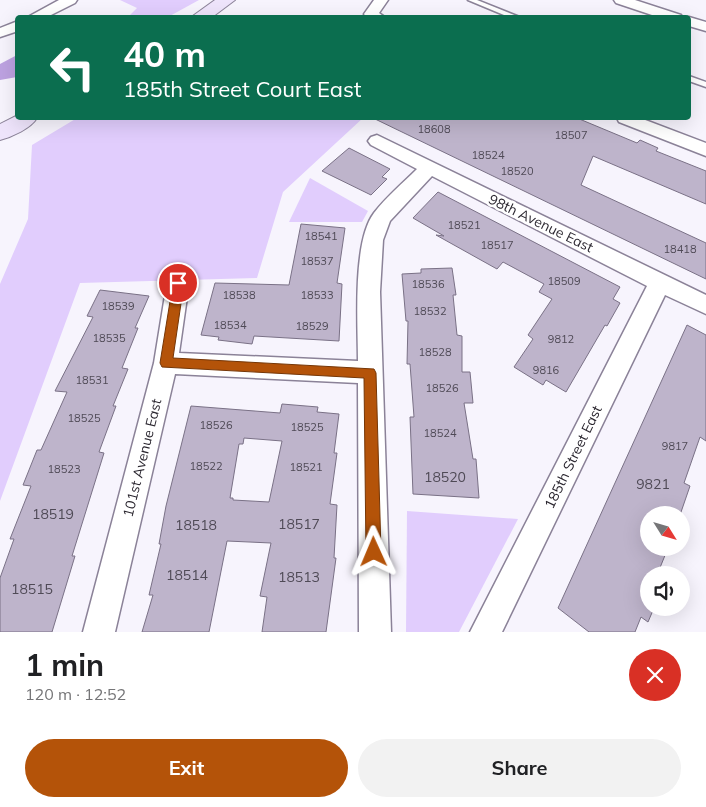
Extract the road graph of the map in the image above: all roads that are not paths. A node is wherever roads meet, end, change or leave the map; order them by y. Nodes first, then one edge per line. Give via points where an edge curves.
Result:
1 (70, 0) edge
2 (228, 0) edge
3 (381, 0) edge
4 (471, 0) edge
5 (622, 0) edge
6 (39, 15) edge
7 (203, 15) edge
8 (375, 15) edge
9 (511, 15) edge
10 (667, 15) edge
11 (691, 22) edge
12 (15, 26) edge
13 (706, 27) edge
14 (0, 33) edge
15 (691, 79) edge
16 (706, 85) edge
17 (23, 120) edge
18 (630, 120) edge
19 (0, 133) edge
20 (377, 141) dead end
21 (706, 150) edge
22 (430, 167) junction
23 (660, 282) junction
24 (178, 283) dead end
25 (706, 305) edge
26 (166, 363) junction
27 (370, 373) junction
28 (99, 632) edge
29 (375, 632) edge
30 (486, 632) edge

1 - 6 street
2 - 7 street
3 - 8 street
4 - 9 lane
5 - 10 street
11 - 13 street
12 - 14 street
15 - 16 lane
17 - 19 street
18 - 21 street
20 - 22 street, 98th Avenue East
22 - 23 street, 98th Avenue East
22 - 27 street via 381,218 373,240 369,292
23 - 25 street, 98th Avenue East
23 - 30 street, 185th Street East
24 - 26 street, 101st Avenue East
26 - 27 street
26 - 28 street, 101st Avenue East
27 - 29 street

